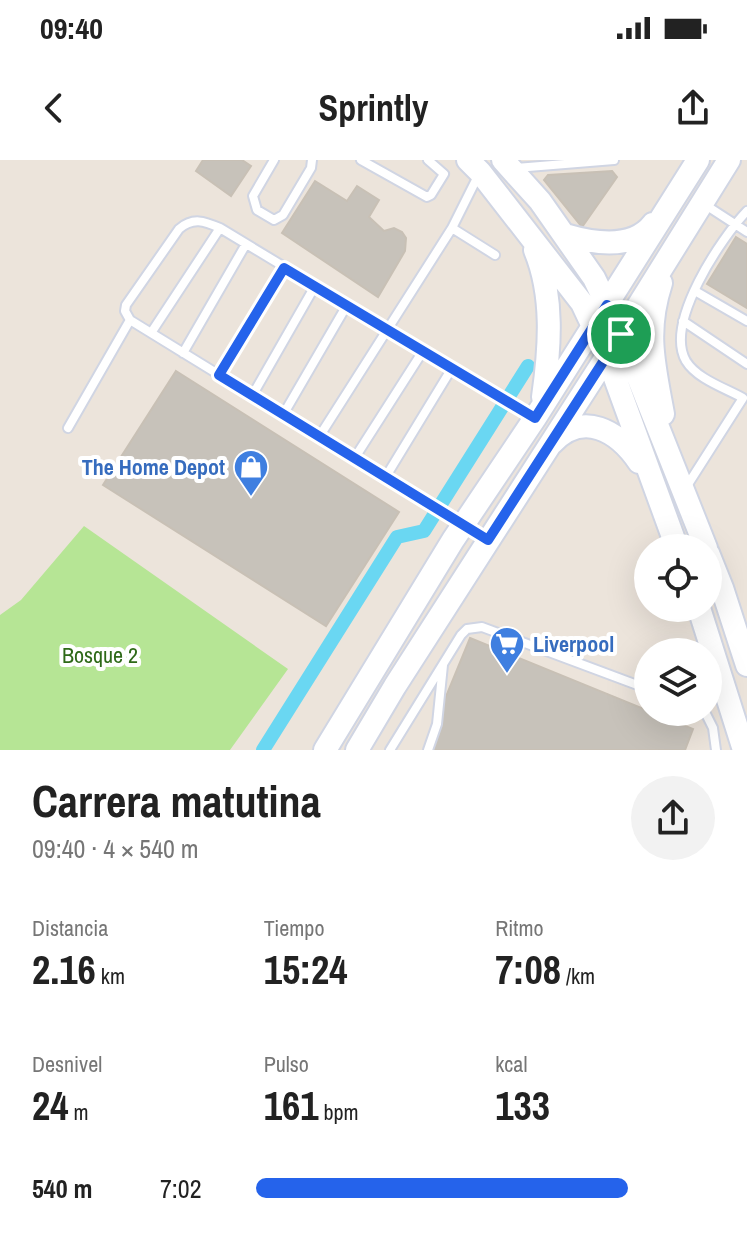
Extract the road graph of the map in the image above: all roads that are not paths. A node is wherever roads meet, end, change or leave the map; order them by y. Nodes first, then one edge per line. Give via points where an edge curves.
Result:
1 (274, 160) edge
2 (312, 160) edge
3 (361, 160) edge
4 (428, 160) edge
5 (614, 160) edge
6 (698, 160) edge
7 (729, 160) edge
8 (443, 164) edge
9 (507, 164) edge
10 (474, 166) edge
11 (678, 191) junction
12 (702, 203) junction
13 (747, 211) edge
14 (735, 224) junction
15 (220, 228) junction
16 (452, 228) junction
17 (527, 230) junction
18 (747, 232) edge
19 (565, 235) junction
20 (246, 244) junction
21 (495, 255) dead end
22 (666, 260) junction
23 (284, 268) junction
24 (315, 286) junction
25 (695, 291) junction
26 (347, 305) junction
27 (607, 305) junction
28 (130, 320) junction
29 (683, 321) junction
30 (747, 321) edge
31 (593, 327) junction
32 (386, 329) junction
33 (151, 333) junction
34 (621, 334) junction
35 (423, 351) junction
36 (183, 353) junction
37 (607, 356) junction
38 (747, 364) edge
39 (452, 368) junction
40 (219, 375) junction
41 (745, 395) edge
42 (252, 396) junction
43 (532, 411) junction
44 (283, 415) junction
45 (68, 428) dead end
46 (319, 437) junction
47 (543, 453) junction
48 (354, 459) junction
49 (671, 463) junction
50 (385, 478) junction
51 (683, 493) junction
52 (660, 502) junction
53 (455, 522) junction
54 (672, 534) edge
55 (700, 534) edge
56 (488, 540) junction
57 (722, 592) edge
58 (703, 622) edge
59 (746, 660) edge
60 (443, 663) junction
61 (634, 684) edge
62 (712, 726) edge
63 (325, 750) edge
64 (357, 750) edge
65 (390, 750) edge
66 (428, 750) edge
67 (716, 750) edge
68 (744, 750) edge

1 - 2 lane via 253,196 257,210 274,220 283,215
3 - 8 lane via 427,197 444,177
4 - 8 lane
5 - 9 lane
6 - 11 main road
7 - 12 main road
9 - 19 main road
10 - 16 lane
10 - 17 main road
11 - 19 main road via 647,232 632,239 586,241
11 - 27 main road
12 - 14 lane
12 - 22 main road
13 - 14 lane
14 - 18 lane
14 - 25 lane
15 - 20 lane
15 - 28 lane via 196,220 179,229 126,305
15 - 33 lane
16 - 21 lane
16 - 32 lane
17 - 31 main road via 577,295
17 - 43 main road via 540,264 549,331
19 - 27 main road
20 - 23 lane
20 - 36 lane
22 - 34 main road
22 - 49 main road via 652,314 651,342
23 - 24 lane
23 - 40 lane
24 - 26 lane
24 - 42 lane
25 - 29 lane
25 - 30 lane
26 - 32 lane
26 - 44 lane
27 - 31 main road
27 - 34 main road
28 - 33 lane
28 - 45 lane
29 - 38 lane
29 - 41 lane via 685,359 696,372
31 - 37 main road
31 - 43 main road
32 - 35 lane
32 - 46 lane
33 - 36 lane
34 - 37 main road
34 - 49 main road
35 - 39 lane
35 - 48 lane
36 - 40 lane
37 - 47 main road
37 - 52 main road
39 - 43 lane
39 - 50 lane
40 - 42 lane
41 - 51 lane
42 - 44 lane
43 - 53 main road
44 - 46 lane
46 - 48 lane
47 - 52 main road via 578,427 603,429 630,449
47 - 56 main road
48 - 50 lane
49 - 51 main road
50 - 53 lane
51 - 55 main road
52 - 54 main road
53 - 56 lane
53 - 63 main road
56 - 64 main road
57 - 59 main road
58 - 68 main road
60 - 61 lane via 467,629 482,627
60 - 65 lane
60 - 66 lane via 437,724
62 - 67 lane

